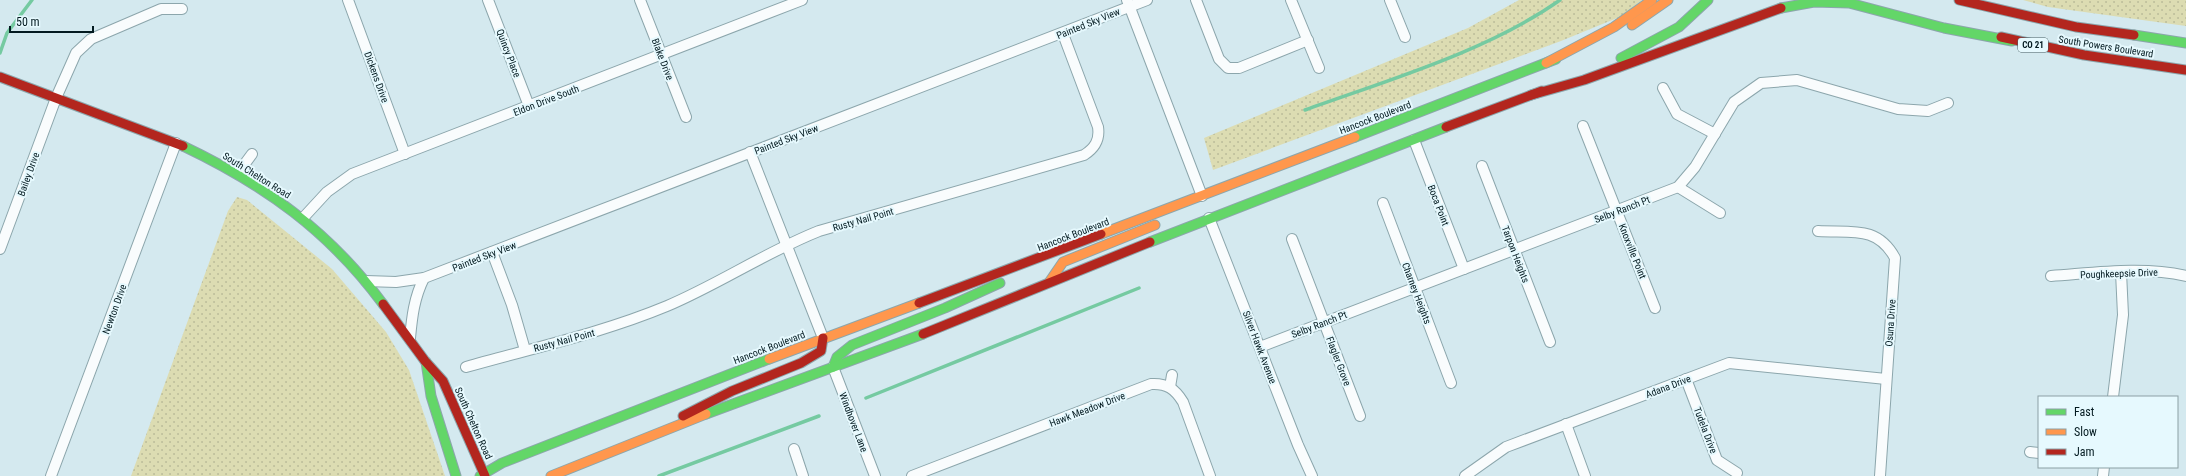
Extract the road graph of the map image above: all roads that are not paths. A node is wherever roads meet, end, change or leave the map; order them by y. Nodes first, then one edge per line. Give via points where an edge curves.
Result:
1 (348, 0) edge
2 (488, 0) edge
3 (640, 0) edge
4 (802, 0) edge
5 (1147, 0) edge
6 (1196, 0) edge
7 (1291, 0) edge
8 (1390, 0) edge
9 (1652, 0) edge
10 (1668, 0) edge
11 (1708, 0) edge
12 (1959, 0) edge
13 (1963, 0) edge
14 (1128, 3) edge
15 (1974, 5) junction
16 (1907, 8) dead end
17 (182, 9) dead end
18 (1063, 34) junction
19 (1405, 37) dead end
20 (1308, 40) junction
21 (2012, 41) junction
22 (2186, 43) edge
23 (661, 55) junction
24 (1546, 63) junction
25 (1319, 68) dead end
26 (2186, 70) edge
27 (0, 77) edge
28 (1663, 88) dead end
29 (1531, 96) junction
30 (56, 98) junction
31 (1948, 103) dead end
32 (529, 106) junction
33 (686, 117) dead end
34 (1584, 126) dead end
35 (1715, 134) junction
36 (1356, 136) junction
37 (1414, 140) junction
38 (176, 143) junction
39 (750, 152) junction
40 (252, 154) dead end
41 (405, 154) junction
42 (1482, 166) dead end
43 (238, 173) junction
44 (1678, 187) junction
45 (1383, 203) dead end
46 (1206, 207) junction
47 (1617, 211) junction
48 (1188, 212) dead end
49 (1720, 213) dead end
50 (303, 218) junction
51 (1166, 221) dead end
52 (1818, 231) dead end
53 (1292, 239) dead end
54 (786, 244) junction
55 (0, 250) edge
56 (1514, 250) junction
57 (492, 252) junction
58 (1052, 254) junction
59 (1464, 270) junction
60 (2121, 272) junction
61 (2051, 276) dead end
62 (2186, 276) edge
63 (424, 278) junction
64 (366, 281) junction
65 (1050, 281) junction
66 (1415, 288) junction
67 (1655, 308) dead end
68 (1324, 323) junction
69 (410, 338) junction
70 (823, 338) junction
71 (1550, 342) dead end
72 (1260, 347) junction
73 (525, 350) junction
74 (425, 361) junction
75 (466, 367) dead end
76 (833, 367) junction
77 (1172, 375) dead end
78 (1686, 379) junction
79 (1886, 379) junction
80 (1450, 384) dead end
81 (1170, 387) junction
82 (2112, 396) edge
83 (1360, 416) dead end
84 (1566, 424) junction
85 (653, 434) junction
86 (794, 449) dead end
87 (1737, 473) dead end
88 (483, 475) edge
89 (51, 476) edge
90 (456, 476) edge
91 (551, 476) edge
92 (803, 476) edge
93 (875, 476) edge
94 (912, 476) edge
95 (1210, 476) edge
96 (1312, 476) edge
97 (1465, 476) edge
98 (1585, 476) edge
99 (1880, 476) edge

1 - 41 street, Dickens Drive
2 - 32 street, Quincy Place
3 - 23 street, Blake Drive
4 - 23 street, Eldon Drive South
5 - 14 street, Painted Sky View
6 - 20 street via 1219,59 1228,68 1239,68
7 - 20 street
8 - 19 street
9 - 24 main road via 1625,20
10 - 24 main road, Hancock Boulevard via 1610,37
11 - 29 main road, Hancock Boulevard via 1682,25 1658,40
12 - 15 main road, South Powers Boulevard
13 - 15 main road
14 - 18 street, Painted Sky View
14 - 46 street, Silver Hawk Avenue
15 - 22 main road, South Powers Boulevard via 2076,27
16 - 21 main road, South Powers Boulevard / CO 21
17 - 30 street, Bailey Drive via 161,9 91,39 76,53
18 - 39 street, Painted Sky View
18 - 54 street, Rusty Nail Point via 1100,135 1092,150 1084,155 819,231
20 - 25 street
21 - 26 main road, South Powers Boulevard / CO 21
21 - 29 main road via 1944,28 1849,3 1814,2 1775,9 1584,80
23 - 32 street, Eldon Drive South
23 - 33 street, Blake Drive
24 - 36 main road, Hancock Boulevard
27 - 30 main road, South Chelton Road
28 - 35 street via 1676,114
29 - 37 main road, Hancock Boulevard
30 - 38 main road, South Chelton Road
30 - 55 street, Bailey Drive
31 - 35 street, Selby Ranch Pt via 1928,111 1898,109 1797,80 1761,83 1734,102
32 - 41 street, Eldon Drive South
34 - 47 street, Knoxville Point
35 - 44 street, Selby Ranch Pt via 1695,167
36 - 46 main road, Hancock Boulevard
36 - 46 main road via 1338,150
37 - 46 main road, Hancock Boulevard
37 - 59 street, Boca Point
38 - 43 main road, South Chelton Road
38 - 89 street, Newton Drive
39 - 54 street
39 - 57 street, Painted Sky View
40 - 43 street
41 - 50 street, Eldon Drive South via 352,174 339,182
42 - 56 street, Tarpon Heights
43 - 50 main road, South Chelton Road
44 - 47 street, Selby Ranch Pt
44 - 49 street
45 - 66 street, Charney Heights
46 - 48 main road
46 - 58 main road, Hancock Boulevard
46 - 65 main road, Hancock Boulevard
46 - 72 street, Silver Hawk Avenue
47 - 56 street, Selby Ranch Pt
47 - 67 street, Knoxville Point
50 - 64 main road, South Chelton Road
51 - 65 main road via 1062,262
52 - 79 street, Osuna Drive via 1873,234 1888,245 1895,258
53 - 68 street, Flagler Grove
54 - 70 street
54 - 73 street, Rusty Nail Point via 665,307 601,330
56 - 59 street, Selby Ranch Pt
56 - 71 street, Tarpon Heights
57 - 63 street, Painted Sky View
57 - 73 street, Rusty Nail Point via 512,305
58 - 70 main road, Hancock Boulevard
58 - 76 main road via 972,297 852,345 837,357
59 - 66 street, Selby Ranch Pt
60 - 61 street, Poughkeepsie Drive
60 - 62 street, Poughkeepsie Drive via 2150,271
60 - 82 street via 2123,315
63 - 64 street, Painted Sky View via 396,282
63 - 69 street via 417,292
64 - 69 main road, South Chelton Road
65 - 76 main road, Hancock Boulevard via 910,339
66 - 68 street, Selby Ranch Pt
66 - 80 street, Charney Heights
68 - 72 street, Selby Ranch Pt
68 - 83 street, Flagler Grove
69 - 74 main road, South Chelton Road
70 - 85 main road via 821,351 806,361 703,404
70 - 88 main road, Hancock Boulevard
72 - 96 street, Silver Hawk Avenue
73 - 75 street, Rusty Nail Point
74 - 88 main road, South Chelton Road via 443,381
74 - 90 main road, South Chelton Road via 431,396
76 - 85 main road, Hancock Boulevard
76 - 93 street, Windhover Lane
77 - 81 street
78 - 79 street, Adana Drive via 1729,363
78 - 84 street, Adana Drive
78 - 87 street, Tudela Drive via 1718,460
79 - 99 street, Osuna Drive
81 - 94 street, Hawk Meadow Drive via 1151,384
81 - 95 street via 1178,393 1183,402
84 - 97 street, Adana Drive via 1506,447
84 - 98 street
85 - 91 main road, Hancock Boulevard
86 - 92 street

